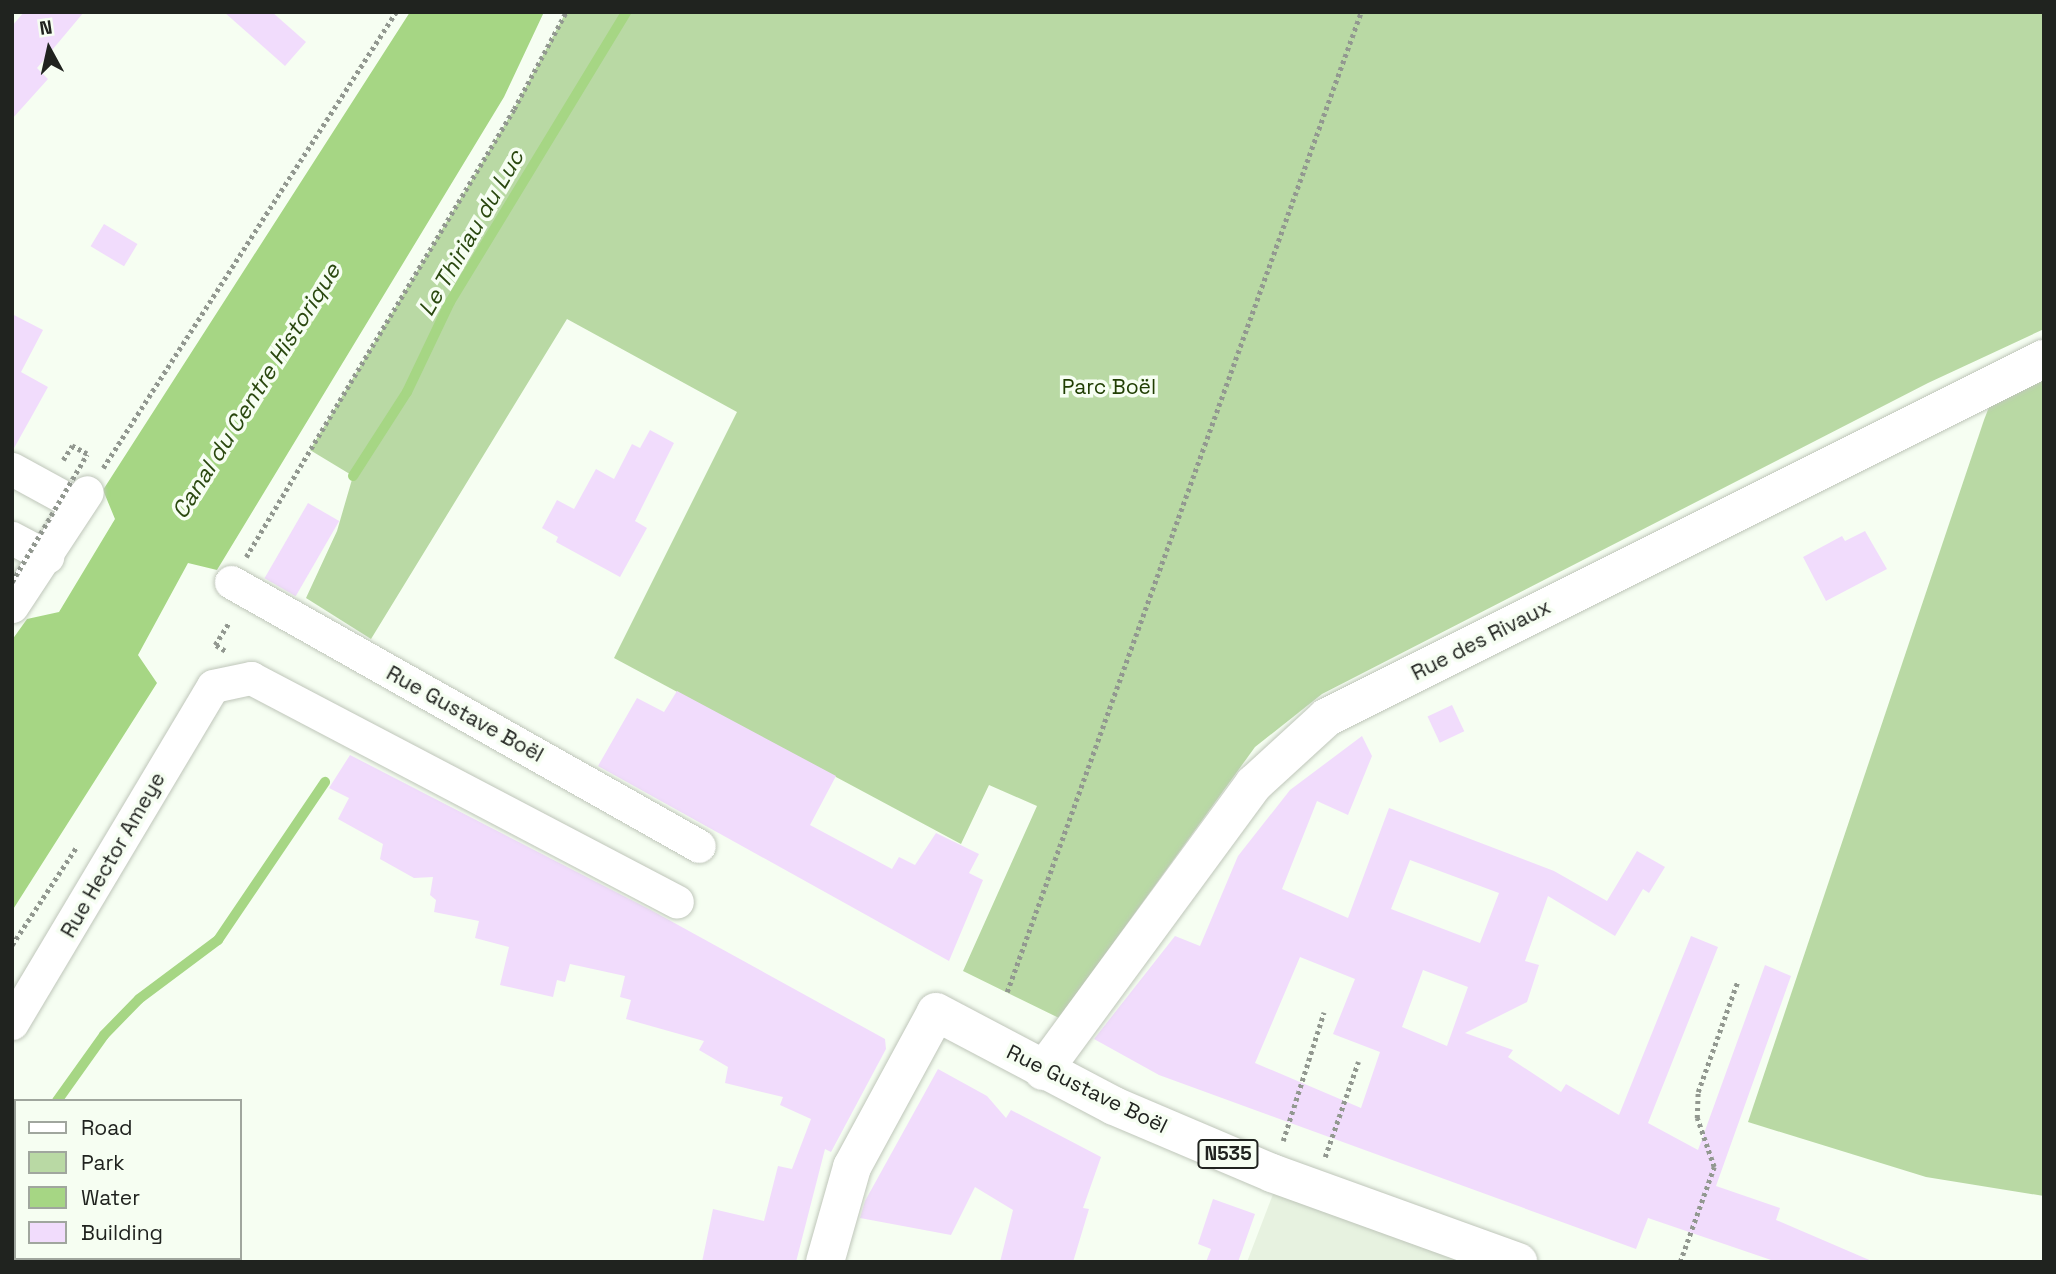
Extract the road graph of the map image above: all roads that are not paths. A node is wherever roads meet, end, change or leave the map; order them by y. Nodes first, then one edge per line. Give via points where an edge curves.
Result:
1 (2044, 359) edge
2 (12, 469) edge
3 (12, 538) edge
4 (47, 557) junction
5 (231, 582) road end
6 (12, 606) edge
7 (699, 846) dead end
8 (677, 902) dead end
9 (12, 1023) edge
10 (1043, 1071) junction
11 (825, 1262) edge
12 (1518, 1262) edge

1 - 10 street, Rue des Rivaux via 1326,718 1254,784
2 - 4 street via 83,499
3 - 4 street
4 - 6 street
5 - 7 street, Rue Gustave Boël
8 - 9 street, Rue Hector Ameye via 251,678 213,687
10 - 11 street, Rue Gustave Boël / N535 via 936,1012 852,1167
10 - 12 street, Rue Gustave Boël / N535 via 1272,1173

